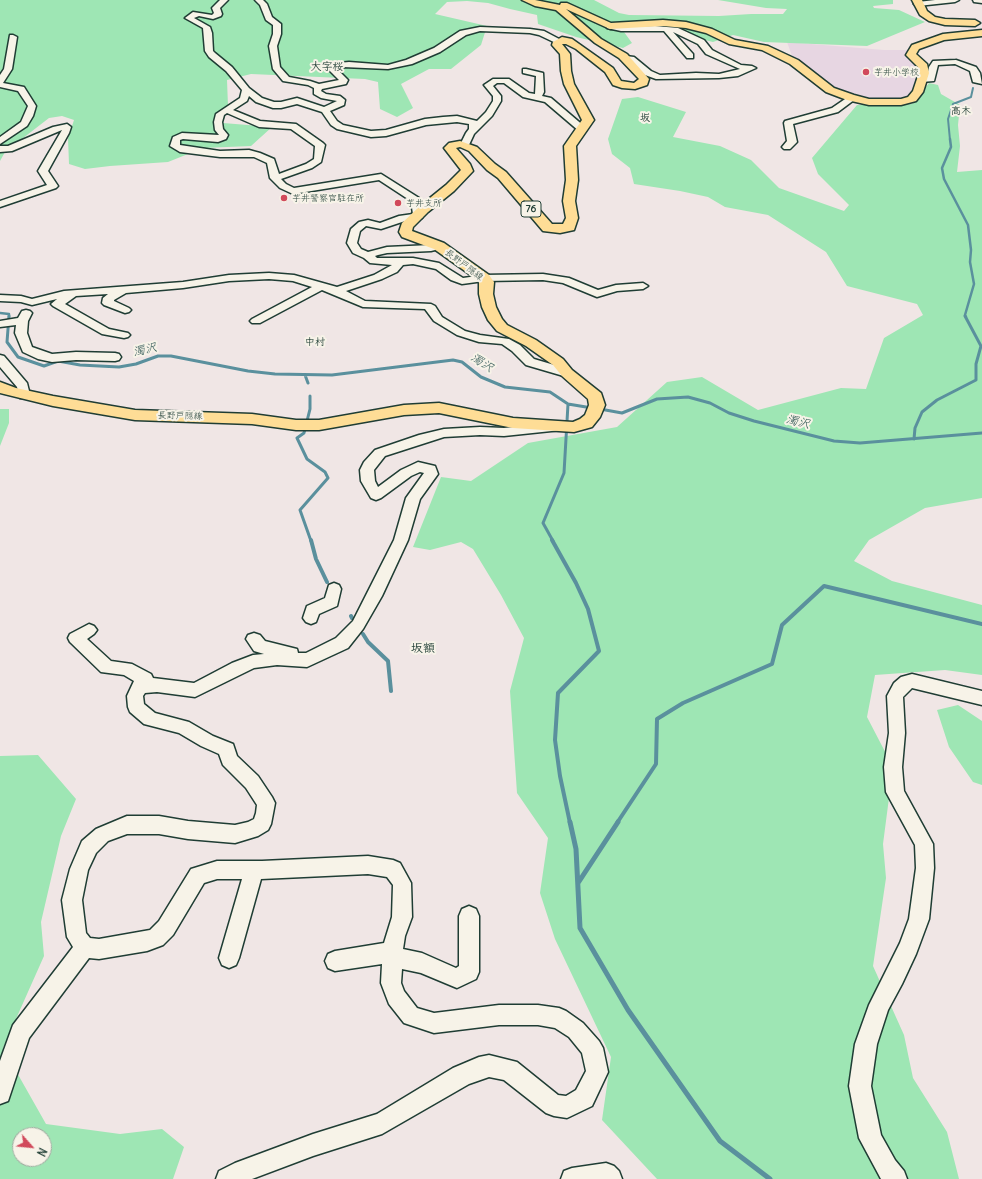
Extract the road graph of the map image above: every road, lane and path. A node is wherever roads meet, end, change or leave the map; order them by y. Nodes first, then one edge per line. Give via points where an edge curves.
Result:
1 (224, 0) edge
2 (260, 0) edge
3 (527, 0) edge
4 (548, 0) edge
5 (955, 0) edge
6 (977, 0) edge
7 (982, 1) edge
8 (918, 2) edge
9 (982, 24) edge
10 (610, 26) junction
11 (666, 29) junction
12 (982, 33) edge
13 (13, 37) dead end
14 (558, 42) junction
15 (690, 56) dead end
16 (626, 58) junction
17 (526, 71) dead end
18 (921, 80) junction
19 (0, 82) edge
20 (979, 84) edge
21 (0, 85) edge
22 (318, 87) junction
23 (246, 90) junction
24 (537, 98) junction
25 (851, 98) junction
26 (226, 110) junction
27 (326, 110) junction
28 (582, 129) junction
29 (474, 130) junction
30 (0, 141) edge
31 (465, 145) junction
32 (787, 147) dead end
33 (0, 149) edge
34 (275, 178) junction
35 (0, 204) edge
36 (418, 216) junction
37 (439, 246) junction
38 (368, 256) junction
39 (399, 262) junction
40 (484, 278) junction
41 (643, 286) dead end
42 (320, 287) junction
43 (125, 289) junction
44 (337, 291) junction
45 (75, 293) junction
46 (0, 298) edge
47 (32, 302) junction
48 (125, 310) dead end
49 (18, 321) junction
50 (256, 321) dead end
51 (1, 323) edge
52 (124, 335) dead end
53 (115, 357) dead end
54 (0, 359) edge
55 (567, 373) junction
56 (0, 387) edge
57 (24, 395) junction
58 (557, 427) junction
59 (334, 589) dead end
60 (311, 618) dead end
61 (89, 630) dead end
62 (254, 639) dead end
63 (301, 660) junction
64 (140, 686) junction
65 (982, 698) edge
66 (254, 870) junction
67 (469, 916) dead end
68 (85, 947) junction
69 (393, 954) junction
70 (229, 958) dead end
71 (335, 961) dead end
72 (0, 1093) edge
73 (227, 1179) edge
74 (572, 1179) edge
75 (611, 1179) edge
76 (896, 1179) edge

1 - 23 street via 216,8 218,14 213,17 193,14 189,18 206,28 209,51 236,75
2 - 22 street via 269,18 277,24 273,46 276,67 286,79
3 - 16 main road via 559,8 598,41
4 - 10 main road via 573,8
5 - 8 street
6 - 7 street
8 - 9 main road via 923,12 938,21
10 - 11 street via 621,29
10 - 25 main road via 663,22 702,28 732,42 766,48 777,53 794,62 825,86
11 - 15 street
11 - 16 street via 690,36 701,42 709,52 739,67 752,68 719,76 659,77 648,73
12 - 18 main road via 943,37 915,47 912,55 923,66
13 - 19 street via 8,69
14 - 16 main road via 569,41 579,47 609,70 617,83 630,86 643,82 640,73
14 - 22 street via 541,33 530,31 487,28 470,30 437,50 409,62 388,67 341,65 333,70 344,80 343,82
14 - 28 main road, 76 via 557,45 565,54 569,84 588,120
17 - 24 street via 540,75 540,92
18 - 20 street via 931,78 936,63 956,62 974,69
18 - 25 main road via 918,92 912,99 869,102
21 - 30 street via 21,89 32,106 24,124
22 - 27 street via 317,92 324,96 341,100 341,103
23 - 26 street via 244,99
23 - 27 street via 259,100 273,105 297,101
24 - 28 street via 548,100
24 - 29 street via 526,95 506,81 490,83 488,85 497,96 497,101
25 - 32 street via 835,110 788,123 792,142
26 - 34 street via 259,124 293,126 320,145 318,160 309,166
26 - 34 street via 218,119 223,137 218,139 182,136 176,140 175,146 198,151 257,155 271,161
27 - 29 street via 334,123 340,127 371,134 425,122 457,119 473,122
28 - 31 main road, 76 via 570,146 572,180 569,201 572,218 569,227 560,229 548,228 502,175
29 - 31 street
31 - 36 main road, 長野戸隠線 via 454,145 450,148 467,171
33 - 35 street via 16,147 56,129 67,127 43,171 53,186
34 - 36 street via 293,191 381,177 416,200
36 - 37 main road, 長野戸隠線 via 407,226 405,232
36 - 38 street via 381,226 363,224 356,229 352,243 357,251
37 - 38 street via 387,250
37 - 40 main road, 長野戸隠線
38 - 39 street via 374,261
39 - 40 street via 413,261 439,266 462,281
39 - 44 street via 393,270
40 - 41 street via 543,277 565,280 597,294 616,288
40 - 55 main road, 長野戸隠線 via 487,282 489,307 495,320 502,328 558,362
42 - 43 street via 294,278 269,276
42 - 44 street
42 - 50 street
43 - 45 street
43 - 48 street via 109,298 108,303
44 - 55 street via 362,304 427,306 438,318 462,333 505,341 530,362
45 - 47 street
45 - 52 street via 58,304 106,332
46 - 47 street
47 - 49 street
49 - 51 street
49 - 53 street via 27,349 42,356
54 - 57 street via 23,386
55 - 58 main road, 長野戸隠線 via 595,397 595,411 586,423 574,427
56 - 57 main road, 長野戸隠線
57 - 58 main road, 長野戸隠線 via 135,415 246,418 296,425 319,426 404,410 439,408 513,423
58 - 63 street via 504,432 444,433 380,453 367,470 368,481 376,495 406,472 418,467 430,470 431,474 412,498 400,540 358,625 342,643 307,660
59 - 60 street via 332,602 312,610
61 - 64 street via 76,638 107,667 126,669 146,679
62 - 63 street via 260,646 289,652
63 - 64 street via 277,658 253,662 195,690 157,685
64 - 68 street via 135,696 136,707 150,719 183,727 227,749 228,760 252,782 266,803 266,814 262,824 252,830 235,834 159,825 127,825 102,835 89,846 79,869 72,900 77,936
65 - 76 street via 912,681 900,688 896,696 897,733 892,768 895,792 924,844 925,868 919,919 909,947 879,1005 866,1044 860,1086 870,1138
66 - 68 street via 217,870 198,876 166,928 156,938 99,949
66 - 69 street via 368,865 393,869 402,883 402,917 395,936
66 - 70 street
67 - 69 street via 469,972 458,978 422,962
68 - 72 street via 20,1032
69 - 71 street
69 - 73 street via 391,983 396,996 411,1016 434,1024 499,1015 538,1015 559,1018 576,1030 592,1048 597,1072 584,1098 567,1107 554,1106 509,1070 489,1066 479,1068 429,1094 382,1123 313,1145
74 - 75 street via 606,1174

